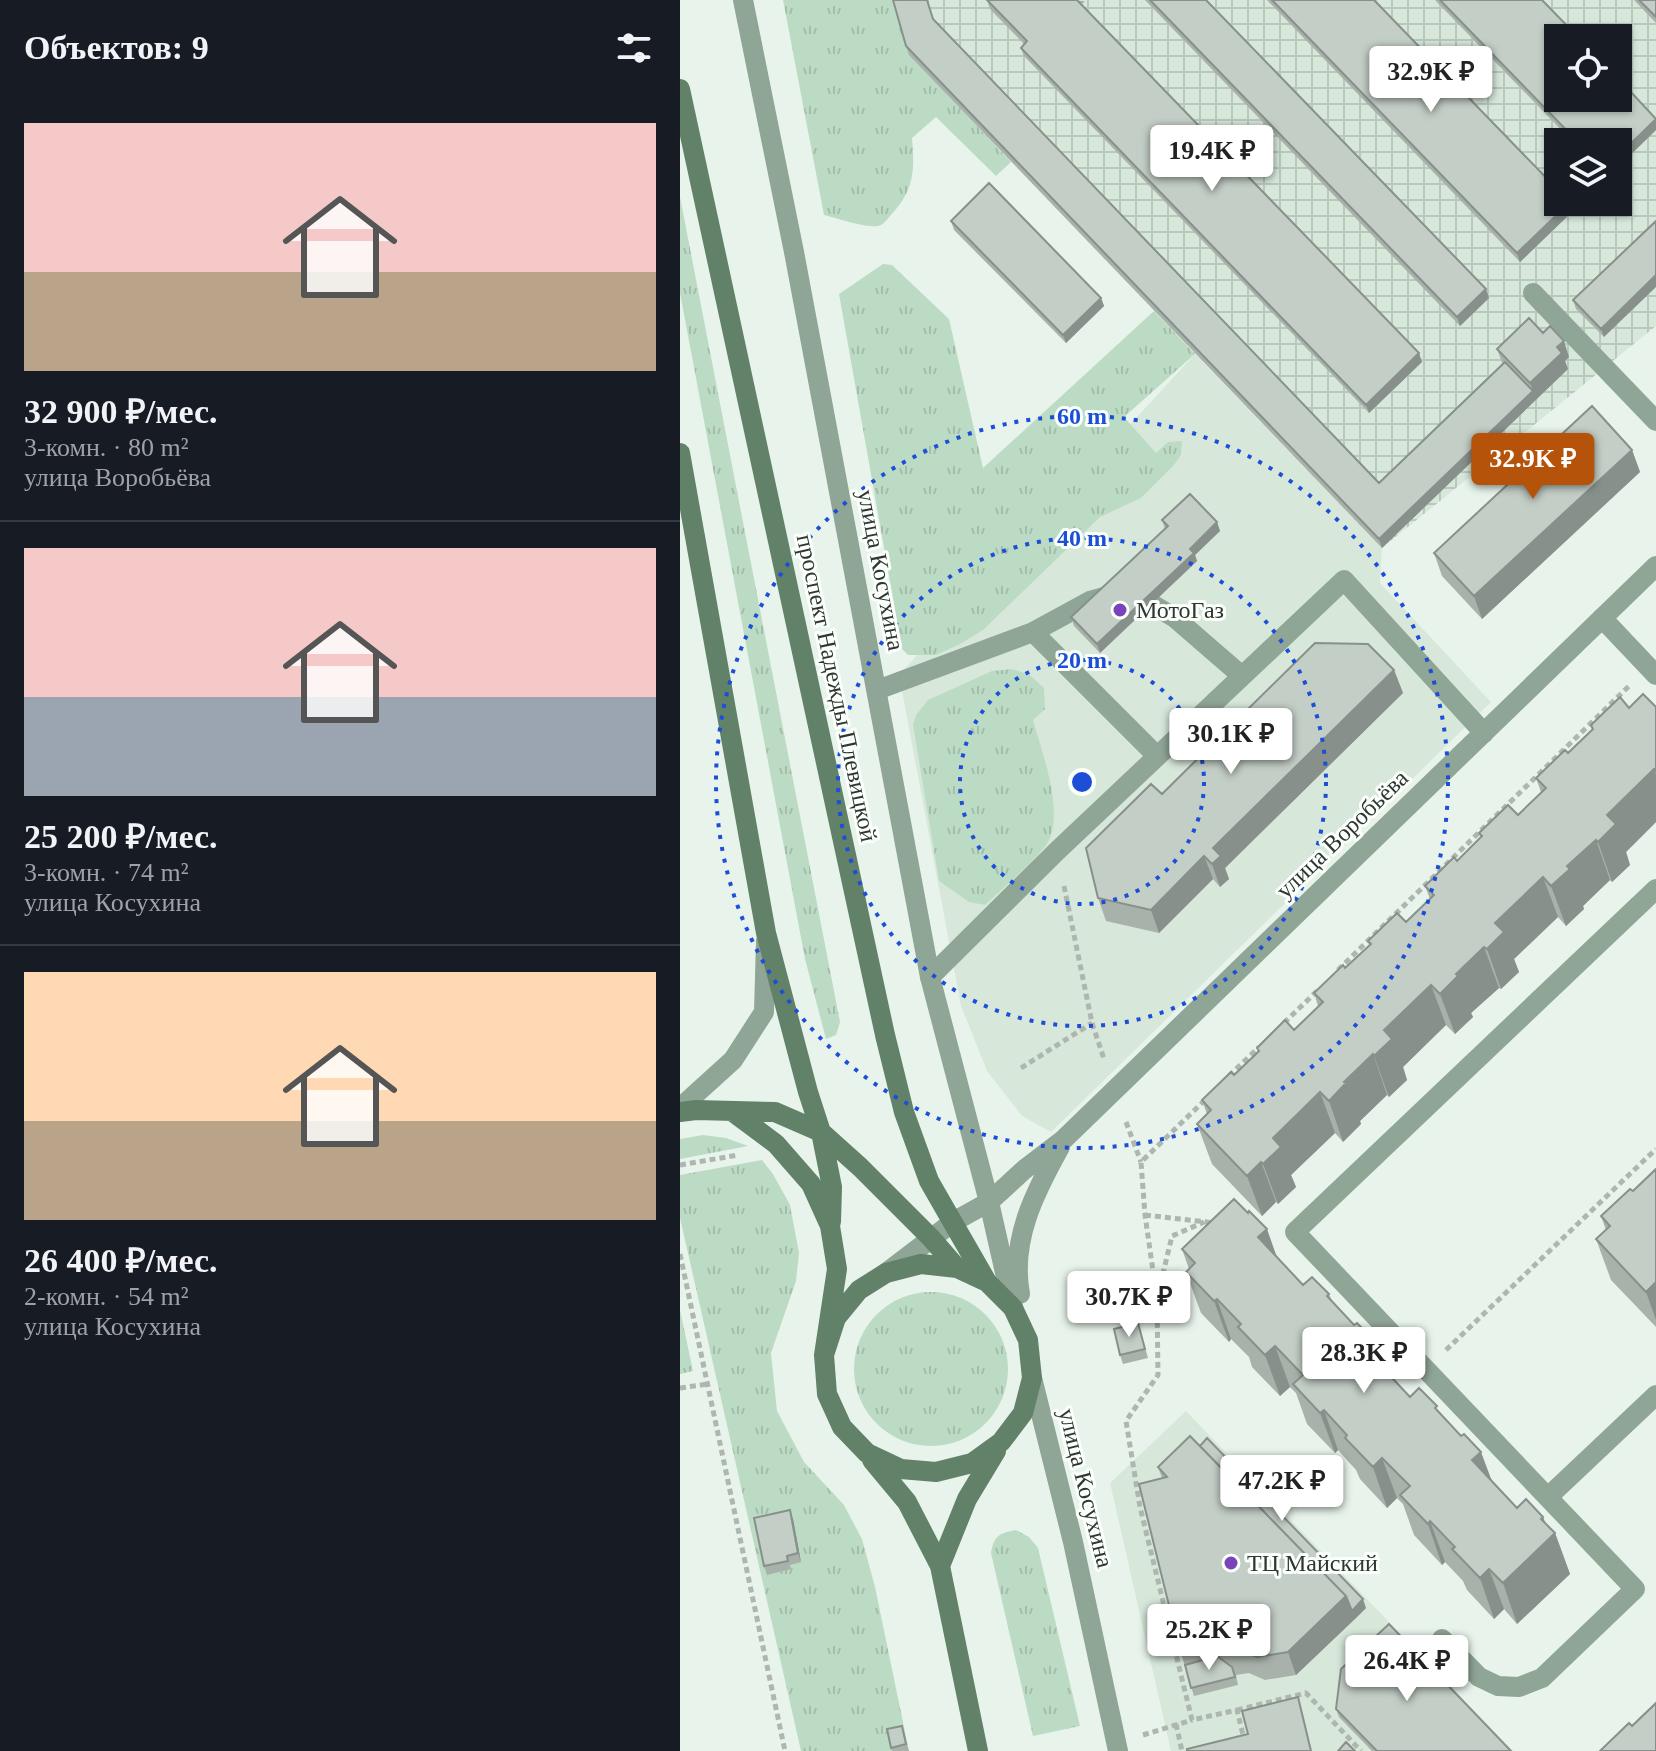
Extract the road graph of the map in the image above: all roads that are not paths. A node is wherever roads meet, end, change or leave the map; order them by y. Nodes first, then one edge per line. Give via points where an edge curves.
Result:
1 (743, 0) edge
2 (680, 89) edge
3 (1533, 293) dead end
4 (1656, 421) edge
5 (680, 453) edge
6 (1656, 566) edge
7 (1108, 596) edge
8 (1152, 604) edge
9 (1602, 618) junction
10 (1033, 632) junction
11 (1652, 671) edge
12 (1242, 676) junction
13 (877, 690) junction
14 (1484, 733) junction
15 (1157, 756) junction
16 (1656, 889) edge
17 (766, 933) junction
18 (930, 977) junction
19 (680, 1110) edge
20 (733, 1112) junction
21 (821, 1132) junction
22 (1063, 1140) junction
23 (989, 1202) junction
24 (953, 1222) junction
25 (830, 1226) junction
26 (931, 1238) junction
27 (957, 1268) junction
28 (886, 1273) junction
29 (987, 1282) junction
30 (1013, 1308) junction
31 (1028, 1340) junction
32 (824, 1355) junction
33 (1032, 1378) junction
34 (1656, 1395) edge
35 (1001, 1442) junction
36 (867, 1453) junction
37 (1548, 1497) junction
38 (940, 1566) junction
39 (1442, 1639) dead end
40 (978, 1751) edge
41 (1118, 1751) edge

1 - 13 street, улица Косухина
2 - 24 main road, проспект Надежды Плевицкой via 885,1035 913,1141
3 - 4 street
5 - 17 main road
6 - 9 street, улица Воробьёва
7 - 10 street
8 - 12 street
9 - 11 street
9 - 14 street, улица Воробьёва
10 - 13 street
10 - 15 street
12 - 14 street via 1344,580
12 - 15 street
13 - 18 street, улица Косухина
14 - 22 street, улица Воробьёва
15 - 18 street
16 - 37 street via 1295,1232
17 - 19 street via 764,1012 733,1060
17 - 21 main road
18 - 23 street, улица Косухина
19 - 20 main road
20 - 21 main road via 775,1112
20 - 25 main road via 776,1144 811,1184
21 - 25 main road via 832,1187
21 - 26 main road
22 - 23 street
22 - 31 street via 1027,1211 1020,1244 1018,1285
23 - 24 street
23 - 30 street, улица Косухина
24 - 26 street
24 - 29 main road, проспект Надежды Плевицкой
25 - 32 main road via 837,1269
26 - 27 main road
26 - 28 street
27 - 28 main road via 921,1264
27 - 29 main road
28 - 32 main road via 859,1290 836,1318
29 - 30 main road
30 - 31 main road
31 - 33 main road
32 - 36 main road via 827,1394 842,1427
33 - 35 main road via 1023,1413
33 - 41 street, улица Косухина
34 - 37 street
35 - 36 main road via 972,1463 936,1472 901,1469
35 - 38 main road via 967,1499
36 - 38 main road via 907,1502
37 - 39 street via 1635,1589 1542,1678 1519,1687 1498,1686 1479,1677
38 - 40 main road

